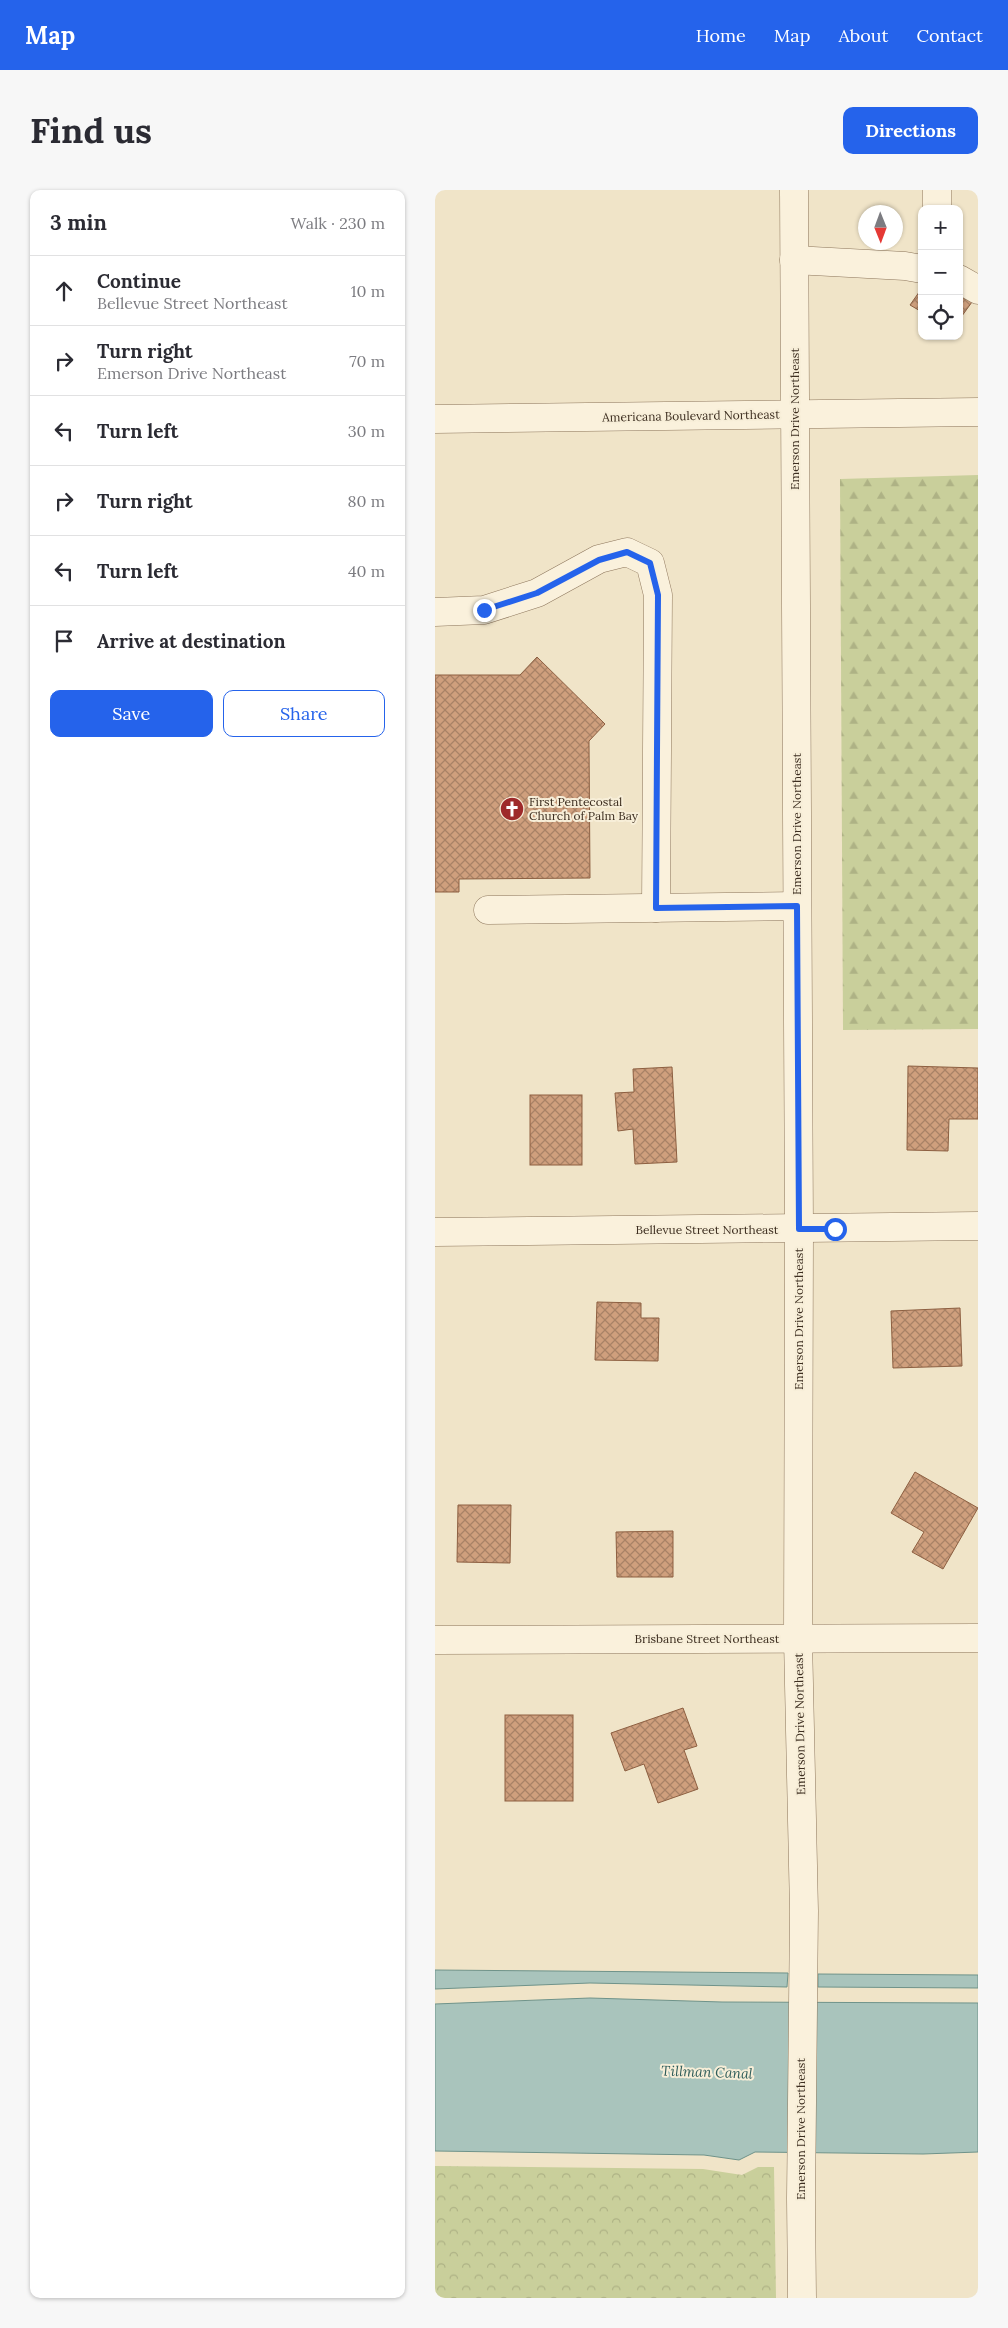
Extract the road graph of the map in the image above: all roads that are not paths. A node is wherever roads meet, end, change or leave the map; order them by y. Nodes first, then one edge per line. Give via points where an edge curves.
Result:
1 (794, 190) edge
2 (937, 190) edge
3 (937, 205) edge
4 (794, 260) junction
5 (918, 268) edge
6 (963, 281) edge
7 (978, 290) edge
8 (978, 412) edge
9 (795, 414) junction
10 (435, 419) edge
11 (435, 612) edge
12 (797, 906) junction
13 (656, 908) junction
14 (488, 910) dead end
15 (978, 1226) edge
16 (799, 1229) junction
17 (435, 1232) edge
18 (978, 1638) edge
19 (798, 1639) junction
20 (435, 1640) edge
21 (802, 2298) edge

1 - 4 street, Emerson Drive Northeast
2 - 3 street
4 - 5 street
4 - 9 street, Emerson Drive Northeast
6 - 7 street
8 - 9 street, Americana Boulevard Northeast
9 - 10 street, Americana Boulevard Northeast
9 - 12 street, Emerson Drive Northeast
11 - 13 street via 484,610 537,593 599,560 627,552 650,563 658,595
12 - 13 street
12 - 16 street, Emerson Drive Northeast
13 - 14 street
15 - 16 street, Bellevue Street Northeast
16 - 17 street, Bellevue Street Northeast
16 - 19 street, Emerson Drive Northeast
18 - 19 street, Brisbane Street Northeast
19 - 20 street, Brisbane Street Northeast
19 - 21 street, Emerson Drive Northeast via 803,1911

